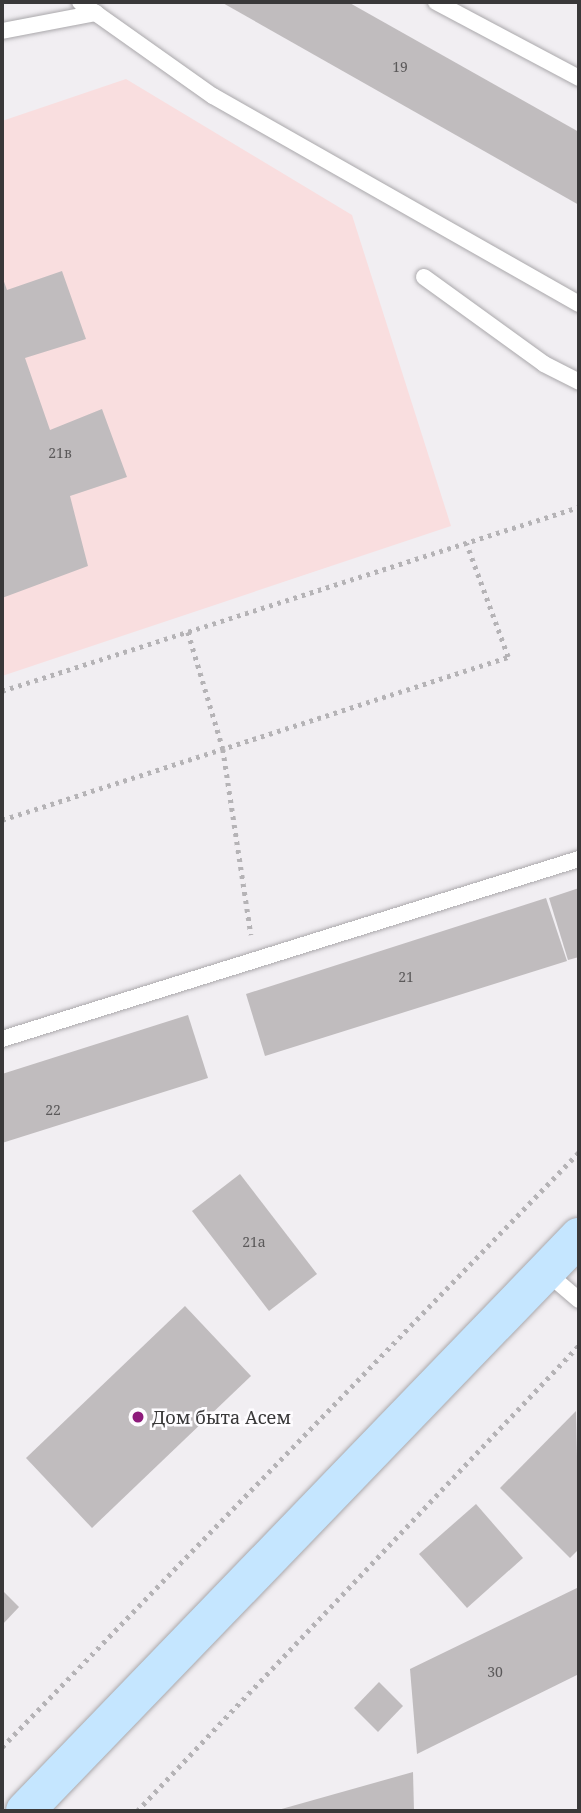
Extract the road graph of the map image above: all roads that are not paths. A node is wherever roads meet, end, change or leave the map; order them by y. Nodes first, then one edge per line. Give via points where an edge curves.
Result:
1 (80, 2) edge
2 (436, 2) edge
3 (98, 7) edge
4 (2, 31) edge
5 (579, 78) edge
6 (424, 277) dead end
7 (579, 304) edge
8 (579, 382) edge
9 (579, 859) edge
10 (2, 1039) edge
11 (579, 1237) edge
12 (546, 1272) junction
13 (579, 1300) edge
14 (25, 1811) edge

1 - 3 lane
2 - 5 lane
3 - 4 lane
3 - 7 lane via 213,96
6 - 8 lane via 544,364
9 - 10 lane
11 - 12 street
12 - 13 lane
12 - 14 street

